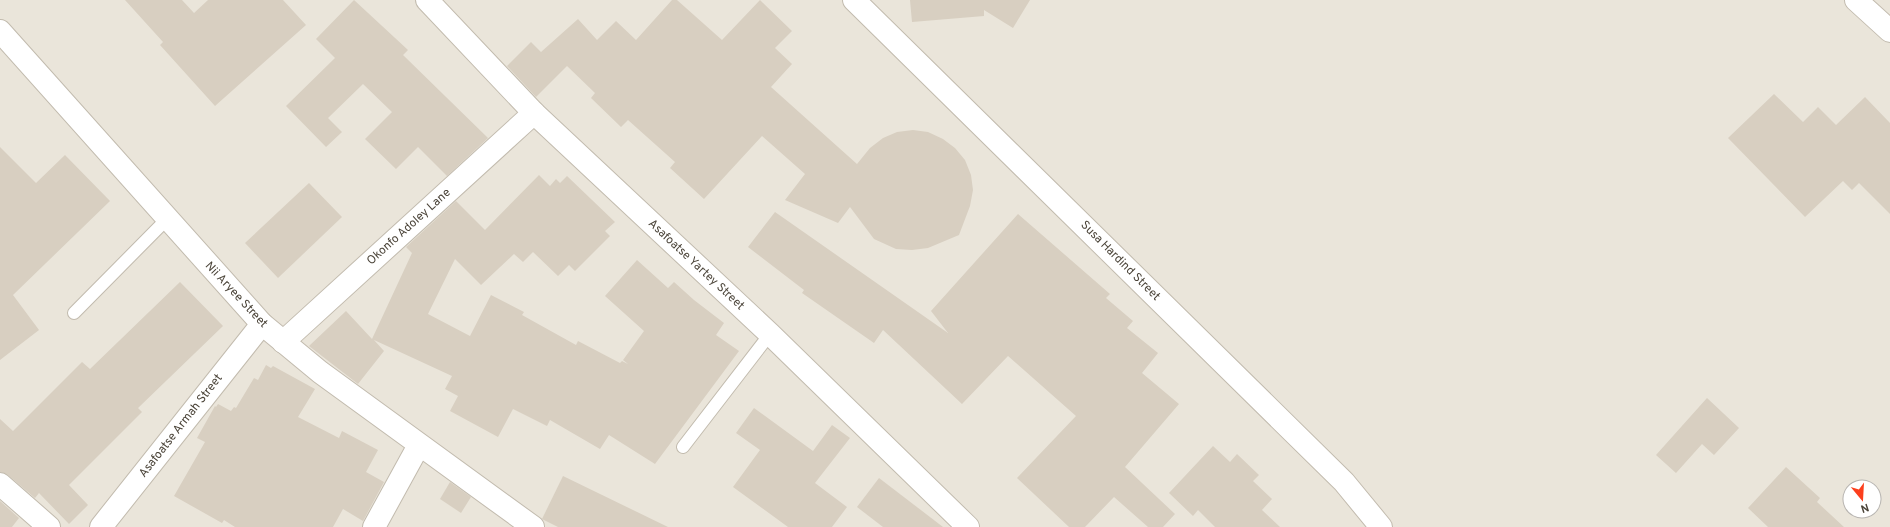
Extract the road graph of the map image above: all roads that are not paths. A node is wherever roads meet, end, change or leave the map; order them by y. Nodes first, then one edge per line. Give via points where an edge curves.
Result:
1 (427, 0) edge
2 (854, 0) edge
3 (1856, 0) edge
4 (0, 31) edge
5 (1890, 31) edge
6 (534, 113) junction
7 (167, 219) junction
8 (74, 313) dead end
9 (262, 324) junction
10 (770, 334) junction
11 (284, 342) junction
12 (420, 445) junction
13 (683, 447) dead end
14 (0, 484) edge
15 (49, 527) edge
16 (101, 527) edge
17 (374, 527) edge
18 (533, 527) edge
19 (968, 527) edge
20 (1381, 527) edge

1 - 6 street, Asafoatse Yartey Street
2 - 20 street, Susa Hardind Street via 1344,482
3 - 5 street
4 - 7 street, Nii Aryee Street
6 - 10 street, Asafoatse Yartey Street
6 - 11 street, Okonfo Adoley Lane
7 - 8 lane
7 - 9 street, Nii Aryee Street
9 - 11 street, Nii Aryee Street
9 - 16 street, Asafoatse Armah Street
10 - 13 lane
10 - 19 street, Asafoatse Yartey Street
11 - 12 street, Nii Aryee Street via 320,372
12 - 17 street
12 - 18 street, Nii Aryee Street
14 - 15 street

